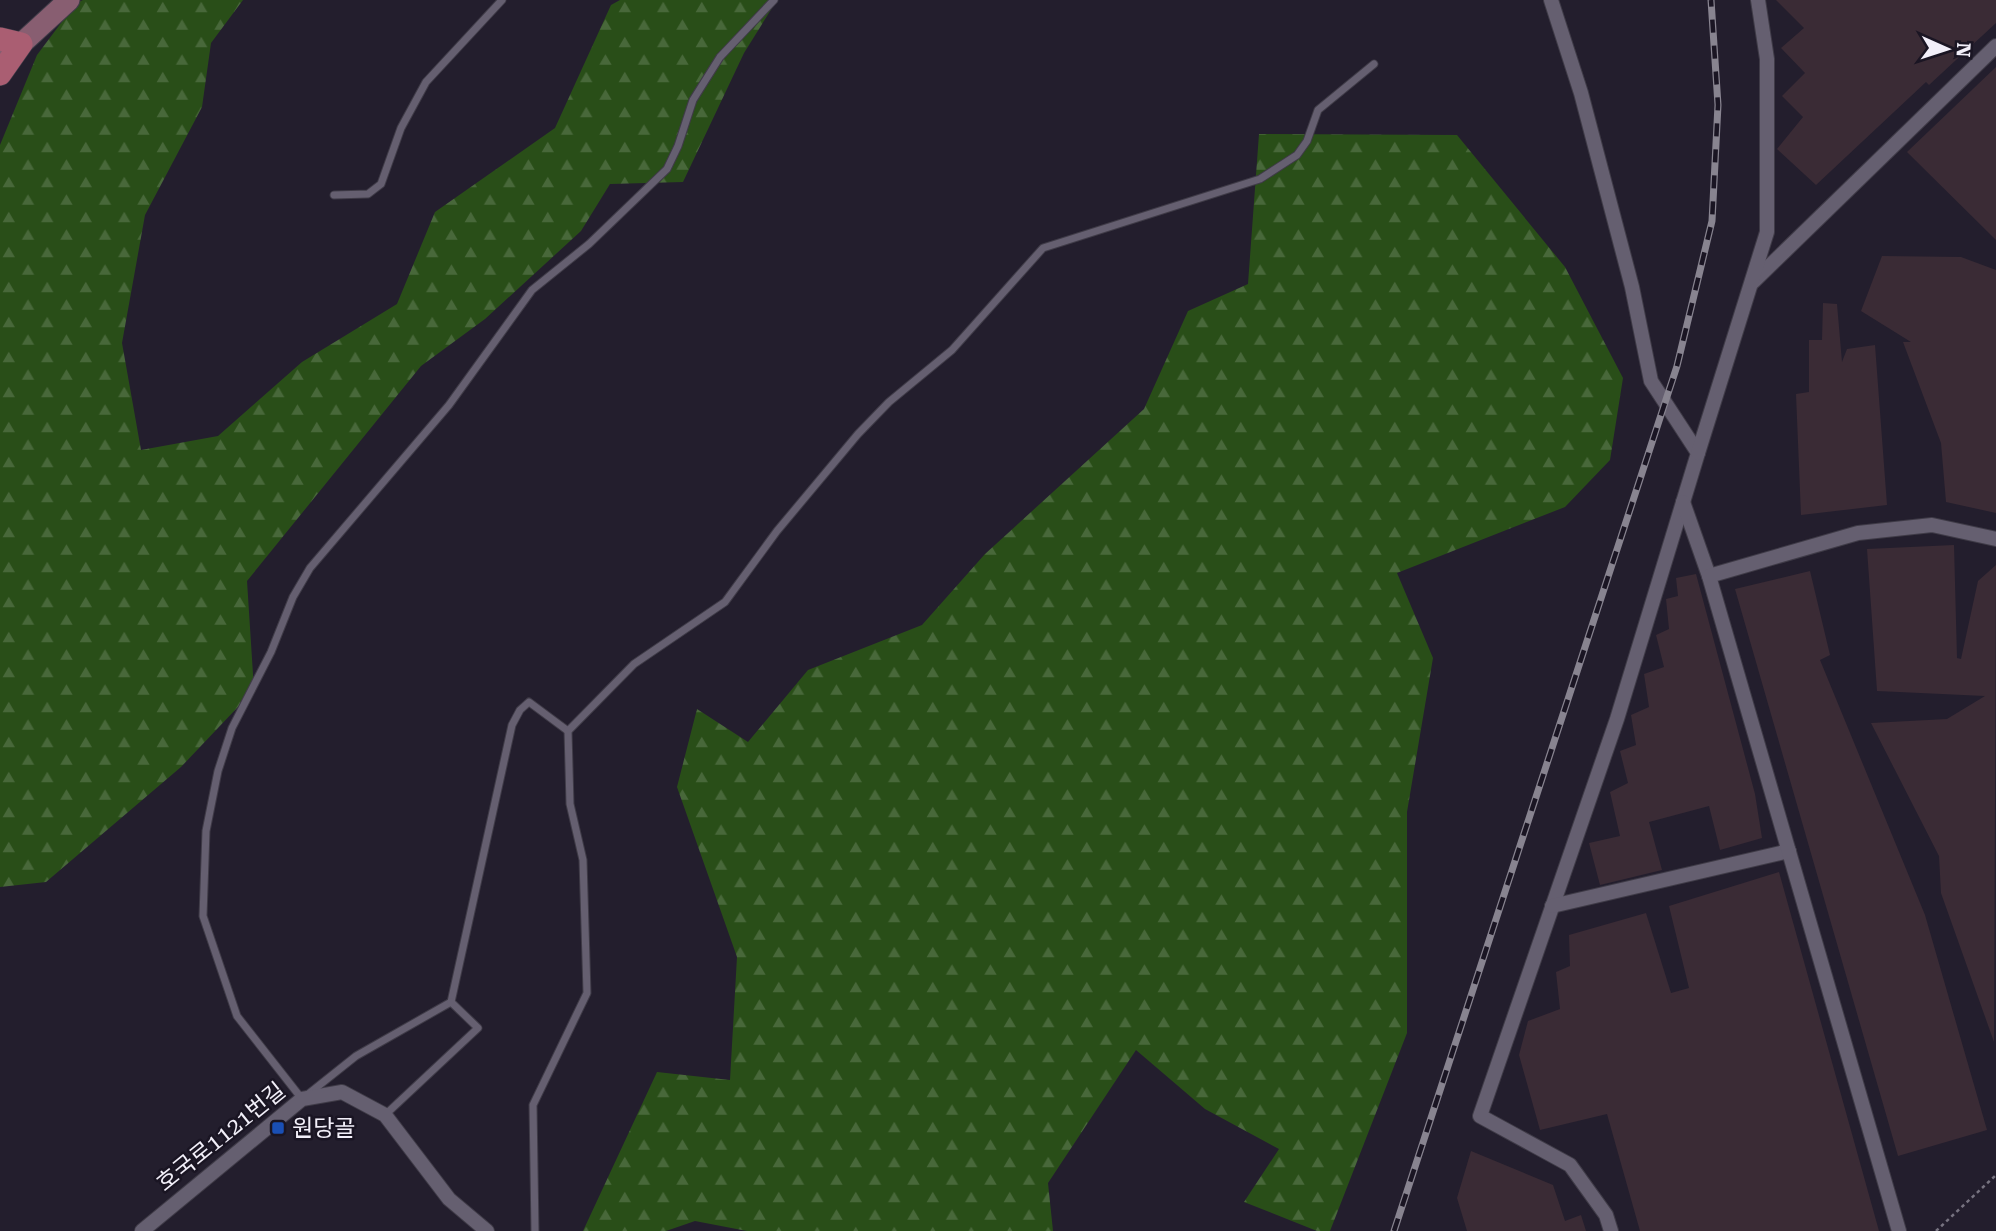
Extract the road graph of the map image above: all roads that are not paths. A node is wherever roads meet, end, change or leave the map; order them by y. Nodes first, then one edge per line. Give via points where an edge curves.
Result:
1 (69, 0) edge
2 (502, 0) edge
3 (774, 0) edge
4 (1551, 0) edge
5 (1758, 0) edge
6 (7, 44) edge
7 (1996, 46) edge
8 (1374, 64) dead end
9 (0, 74) edge
10 (334, 195) dead end
11 (1750, 285) junction
12 (1698, 453) junction
13 (1683, 502) junction
14 (1996, 539) edge
15 (1709, 576) junction
16 (568, 732) junction
17 (1789, 851) junction
18 (1552, 906) junction
19 (451, 1002) junction
20 (302, 1099) junction
21 (385, 1115) junction
22 (142, 1231) edge
23 (487, 1231) edge
24 (535, 1231) edge
25 (1611, 1231) edge
26 (1899, 1231) edge

1 - 6 main road
2 - 10 lane via 426,82 401,128 381,184 368,194
3 - 20 lane via 713,68 693,100 667,169 589,244 531,290 449,405 310,568 232,727 206,831 203,916 237,1016
4 - 12 street via 1612,210 1651,382
5 - 11 street via 1767,59 1767,232
6 - 9 main road
7 - 11 street
8 - 16 lane via 1318,110 1297,155 1260,178 1043,248 952,350 858,434 777,531 725,603 634,664
11 - 12 street
12 - 13 street
13 - 15 street
13 - 18 street via 1617,719
14 - 15 street via 1932,525 1858,533
15 - 17 street
16 - 19 lane via 529,702 512,725
16 - 24 lane via 570,804 583,860 587,993 533,1105
17 - 18 street
17 - 26 street
18 - 25 street via 1480,1116 1570,1165 1606,1215
19 - 20 lane via 356,1056
19 - 21 lane via 478,1028
20 - 21 street, 호국로1121번길 via 342,1092
20 - 22 street, 호국로1121번길
21 - 23 street, 호국로1121번길 via 449,1199

